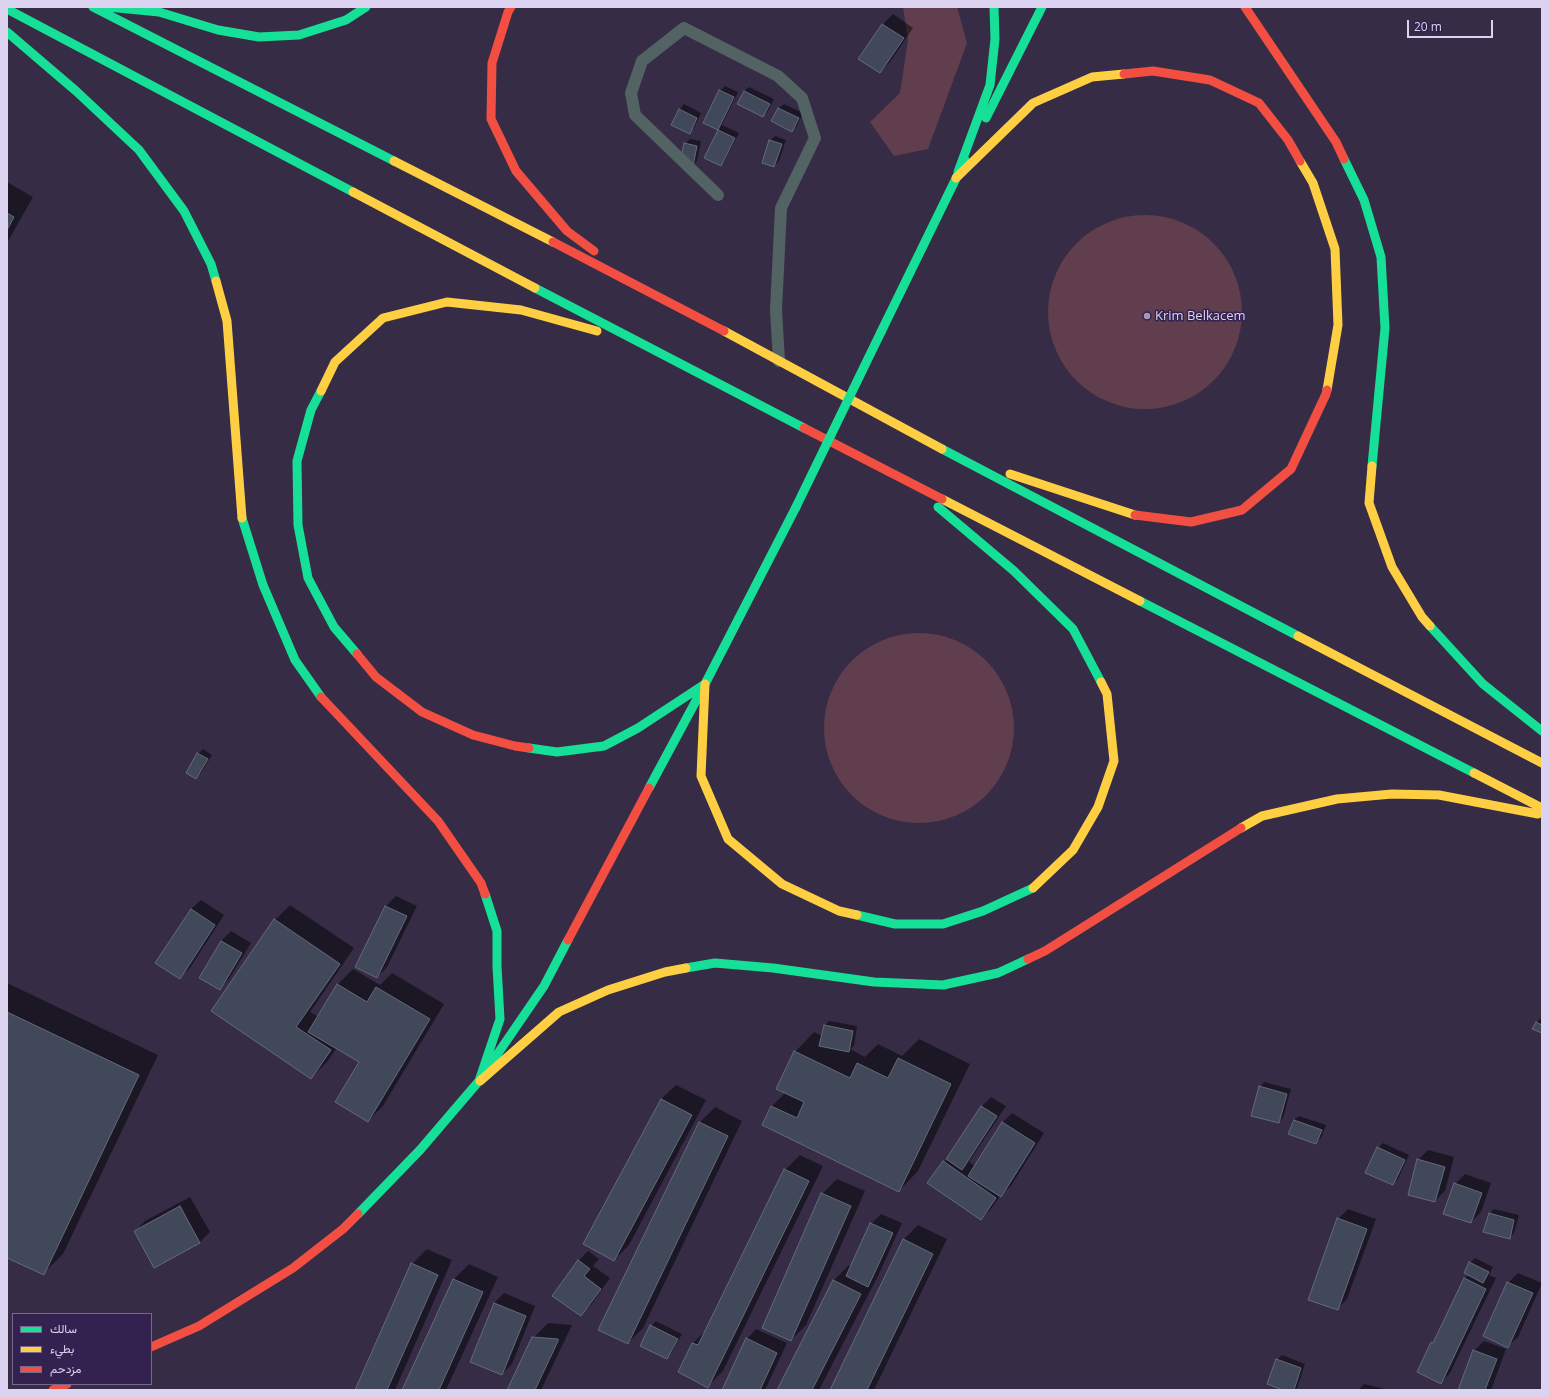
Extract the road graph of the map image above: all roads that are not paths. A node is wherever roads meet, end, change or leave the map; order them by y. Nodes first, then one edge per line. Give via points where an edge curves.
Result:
1 (93, 7) edge
2 (108, 7) edge
3 (366, 7) edge
4 (511, 7) edge
5 (994, 7) edge
6 (1042, 7) edge
7 (1245, 7) edge
8 (7, 9) edge
9 (7, 32) edge
10 (956, 178) junction
11 (718, 196) dead end
12 (647, 290) junction
13 (635, 341) junction
14 (779, 361) junction
15 (952, 455) junction
16 (908, 482) junction
17 (705, 684) junction
18 (1542, 731) edge
19 (1542, 763) edge
20 (1542, 808) edge
21 (1542, 814) edge
22 (480, 1081) junction
23 (152, 1347) edge
24 (65, 1385) edge
25 (53, 1390) edge

1 - 12 main road
2 - 3 main road via 159,12 218,30 259,37 299,35 346,20
4 - 12 main road via 492,63 491,119 516,171 567,231
5 - 10 main road via 995,39 990,85
6 - 10 main road
7 - 18 main road via 1336,142 1364,200 1381,257 1385,328 1369,503 1392,567 1422,617 1457,657 1483,684
8 - 13 main road
9 - 22 main road via 139,150 184,210 211,264 227,321 242,520 271,606 295,660 324,702 438,821 481,883 497,931 500,1019
10 - 15 main road via 1033,103 1092,77 1153,71 1210,80 1259,103 1288,140 1313,183 1335,248 1338,325 1326,394 1291,469 1242,510 1190,522 1130,514
10 - 17 main road, bridge via 796,507
11 - 14 lane via 635,115 631,93 642,61 684,28 778,76 802,98 815,138 781,208 776,310
12 - 14 main road
13 - 16 main road
13 - 17 main road via 521,310 447,302 383,318 335,362 310,410 297,461 298,525 308,578 334,627 376,676 422,712 473,735 515,746 557,752 604,746 638,728
14 - 15 main road
15 - 19 main road
16 - 17 main road via 1014,571 1073,629 1107,694 1114,761 1098,807 1073,850 1033,888 983,911 943,924 895,924 839,911 782,884 728,839 701,776
16 - 20 main road
17 - 22 main road via 544,986
21 - 22 main road via 1439,795 1392,794 1336,799 1262,816 1046,951 998,973 943,985 874,982 715,963 665,972 608,990 559,1012
22 - 23 main road via 420,1150 342,1230 286,1272 199,1326
24 - 25 main road

